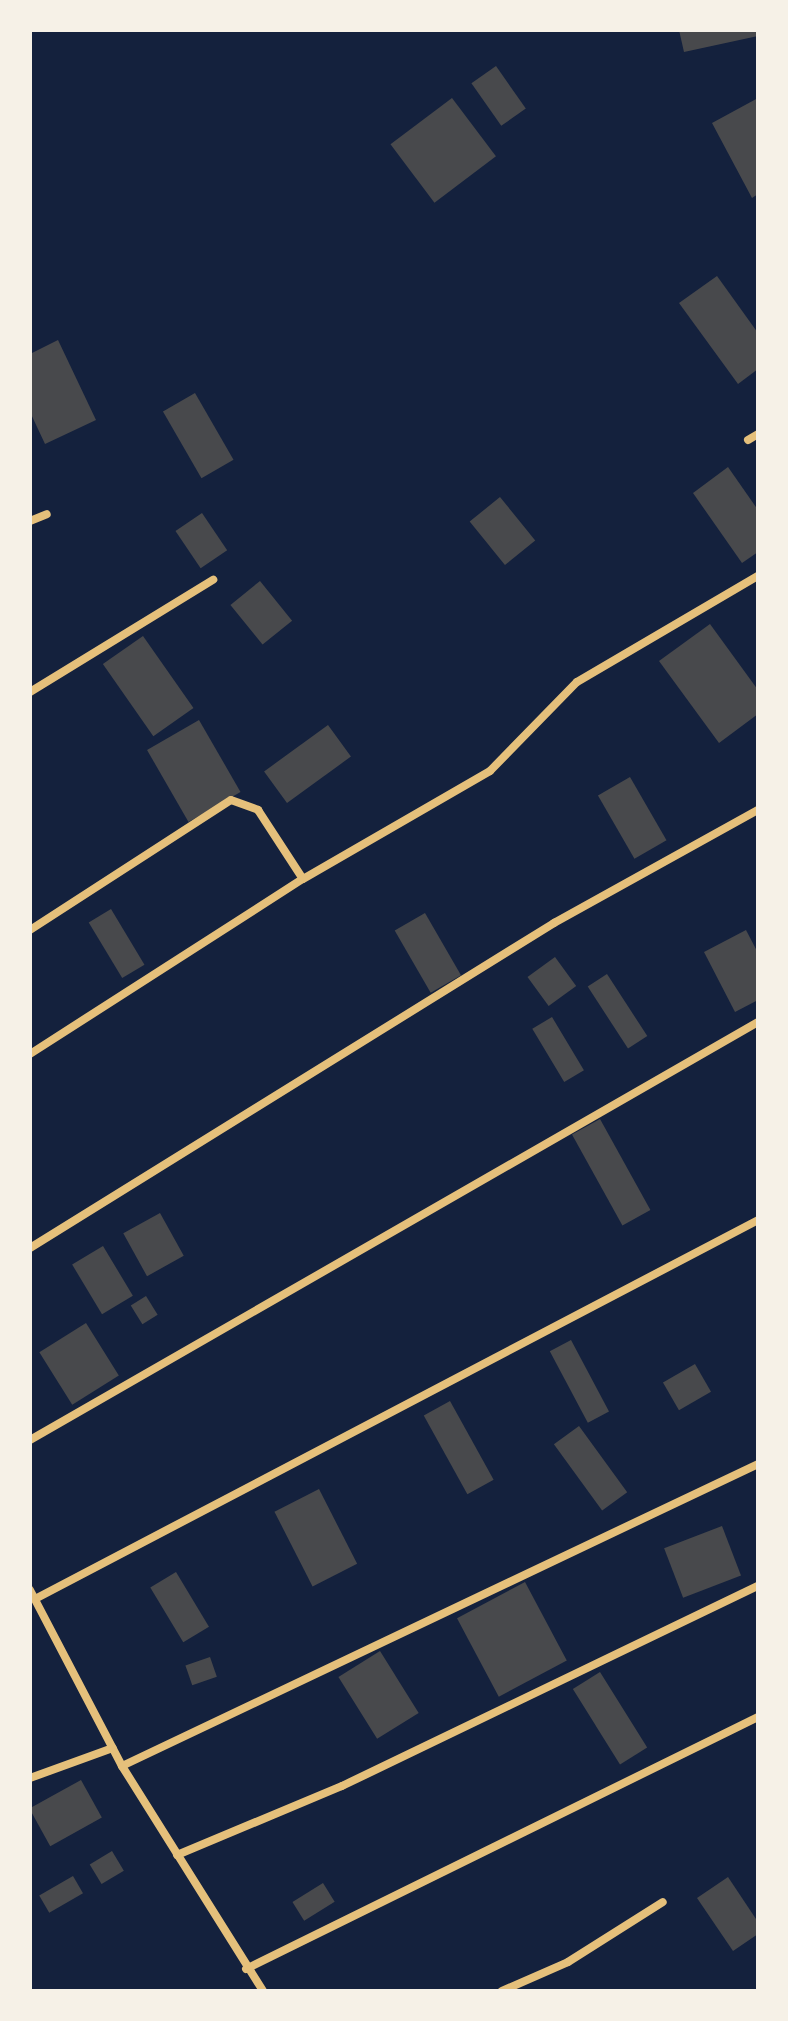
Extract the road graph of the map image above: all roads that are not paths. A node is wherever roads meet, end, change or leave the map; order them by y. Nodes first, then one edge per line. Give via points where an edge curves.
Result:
1 (758, 434) edge
2 (748, 440) dead end
3 (47, 514) dead end
4 (30, 521) edge
5 (758, 576) edge
6 (213, 580) dead end
7 (30, 692) edge
8 (758, 810) edge
9 (303, 879) junction
10 (30, 930) edge
11 (758, 1022) edge
12 (30, 1054) edge
13 (758, 1220) edge
14 (30, 1248) edge
15 (30, 1440) edge
16 (758, 1464) edge
17 (758, 1586) edge
18 (30, 1590) edge
19 (35, 1599) junction
20 (758, 1717) edge
21 (113, 1748) junction
22 (122, 1766) junction
23 (30, 1778) edge
24 (177, 1855) junction
25 (663, 1902) dead end
26 (246, 1969) junction
27 (263, 1991) edge
28 (502, 1991) edge

1 - 2 street
3 - 4 street
5 - 9 street via 577,682 490,771
6 - 7 street
8 - 14 street via 554,923
9 - 10 street via 258,810 231,800
9 - 12 street
11 - 15 street
13 - 19 street
16 - 22 street
17 - 24 street via 342,1786
18 - 19 street
19 - 21 street
20 - 26 street
21 - 22 street
21 - 23 street
22 - 24 street
24 - 26 street
25 - 28 street via 568,1962
26 - 27 street

